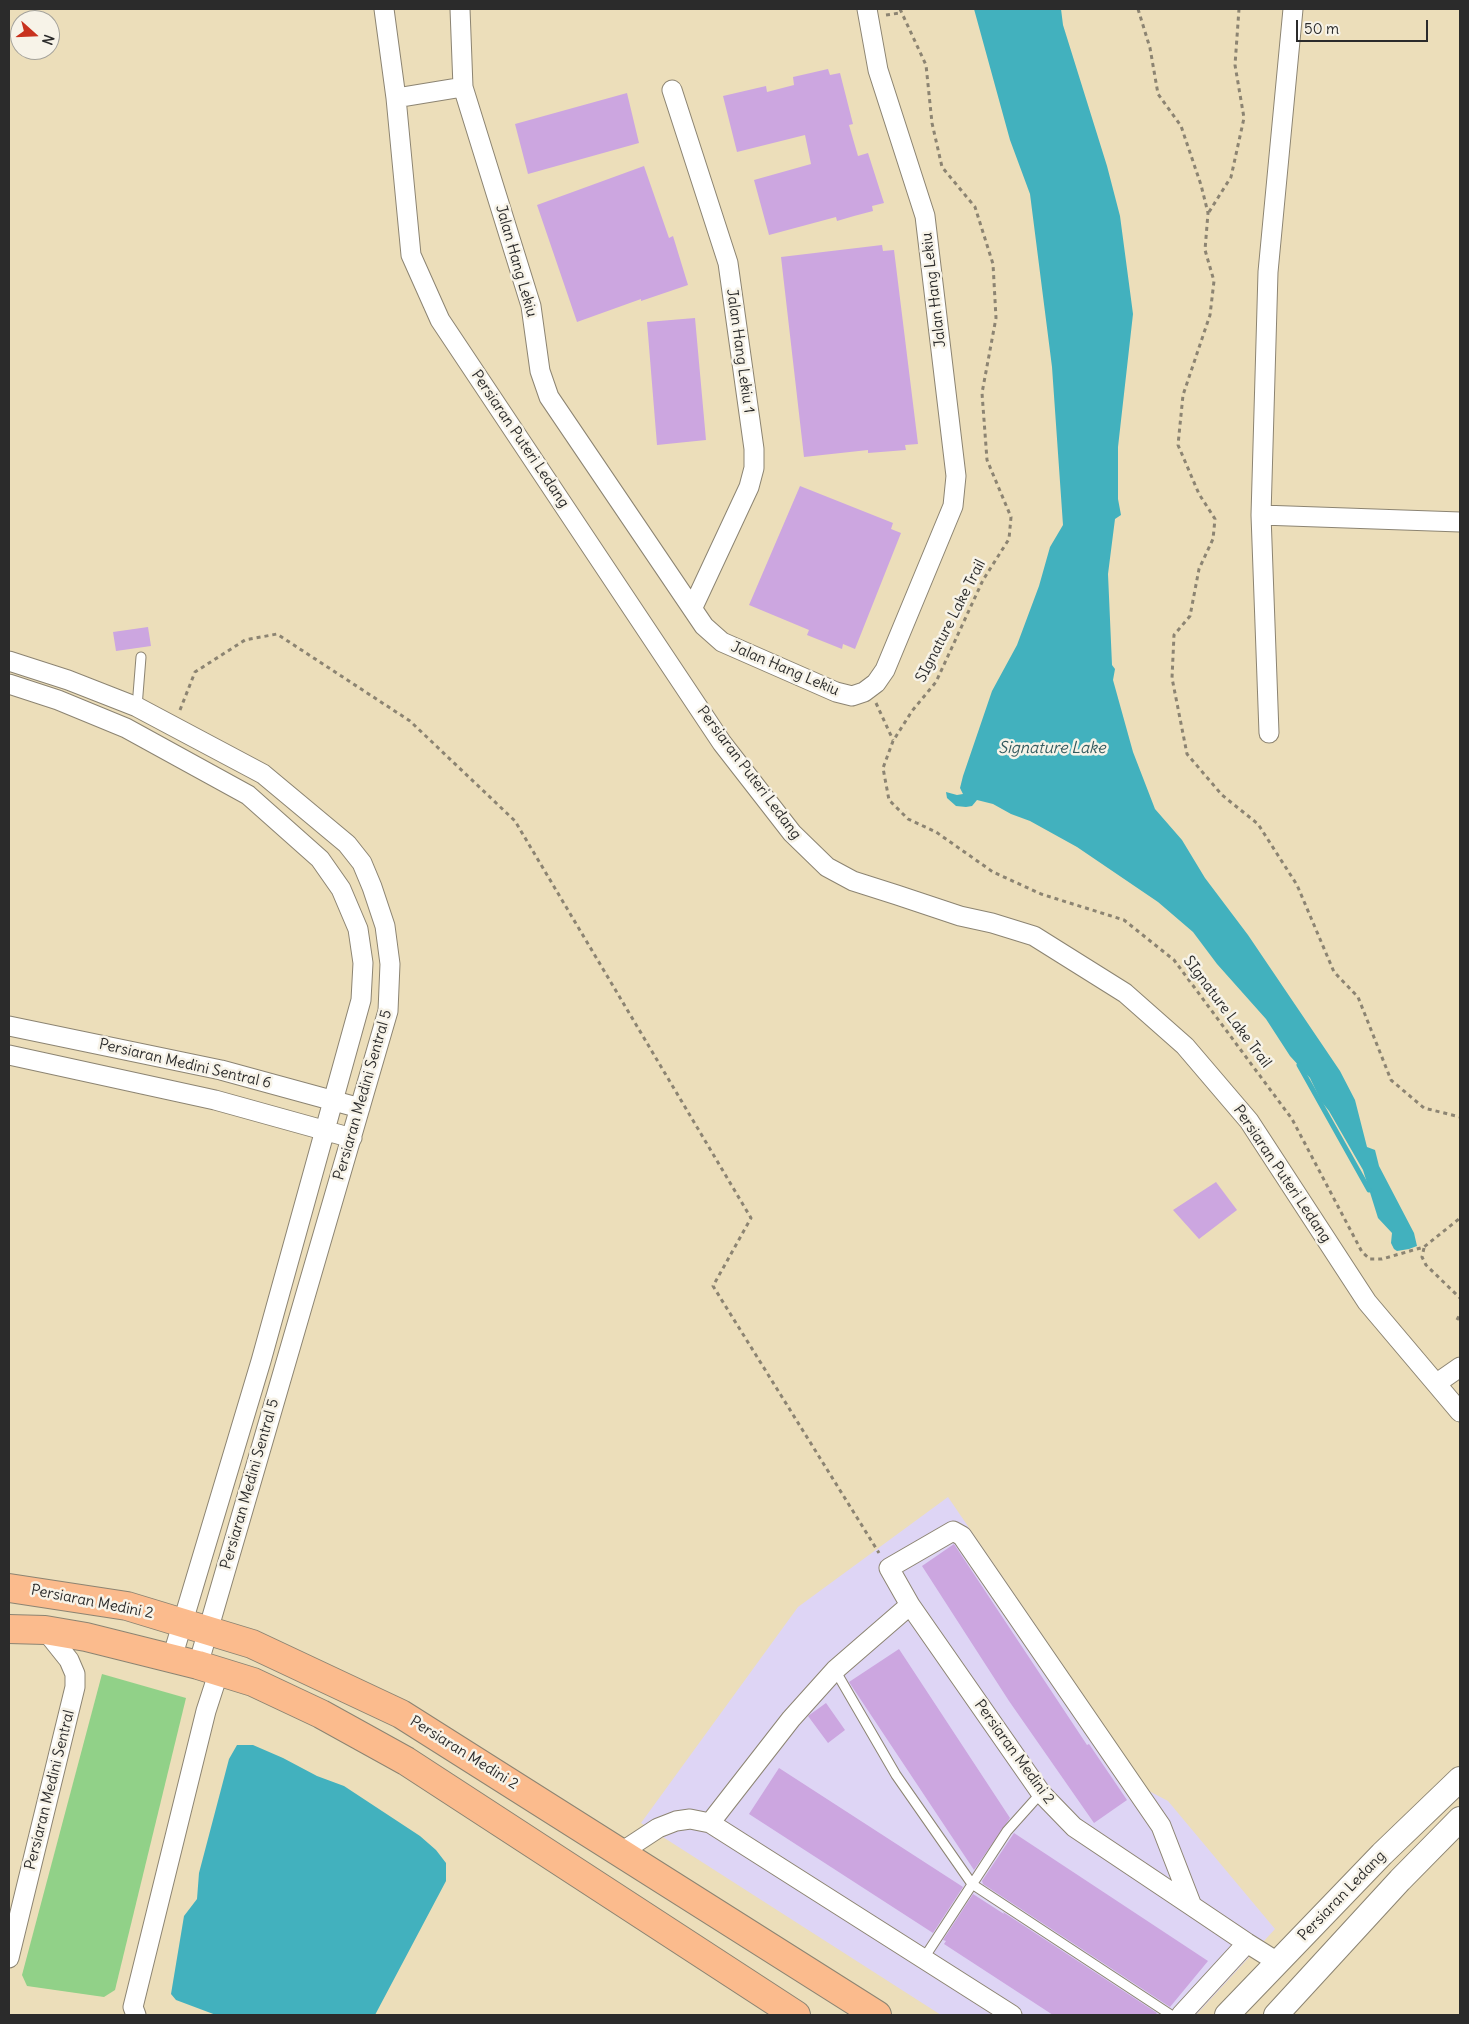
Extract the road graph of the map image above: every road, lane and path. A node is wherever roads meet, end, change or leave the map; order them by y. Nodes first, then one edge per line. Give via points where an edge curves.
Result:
1 (384, 9) edge
2 (460, 9) edge
3 (867, 9) edge
4 (900, 9) edge
5 (1138, 9) edge
6 (1239, 9) edge
7 (1293, 9) edge
8 (463, 87) junction
9 (672, 90) dead end
10 (396, 98) junction
11 (1208, 213) junction
12 (1261, 515) junction
13 (1460, 522) edge
14 (693, 607) junction
15 (140, 657) dead end
16 (9, 661) edge
17 (9, 684) edge
18 (869, 689) junction
19 (137, 707) junction
20 (173, 726) junction
21 (1269, 733) dead end
22 (893, 741) junction
23 (9, 1026) edge
24 (9, 1054) edge
25 (333, 1100) junction
26 (360, 1108) junction
27 (1460, 1116) edge
28 (325, 1131) junction
29 (352, 1138) junction
30 (1460, 1218) edge
31 (1424, 1247) junction
32 (1460, 1298) edge
33 (1460, 1314) edge
34 (1457, 1320) dead end
35 (1460, 1367) edge
36 (1436, 1383) junction
37 (1460, 1412) edge
38 (888, 1568) junction
39 (9, 1588) edge
40 (910, 1606) junction
41 (181, 1622) junction
42 (9, 1629) edge
43 (45, 1630) junction
44 (208, 1630) junction
45 (172, 1658) junction
46 (209, 1668) junction
47 (835, 1670) junction
48 (1460, 1780) edge
49 (1041, 1793) junction
50 (1460, 1819) edge
51 (710, 1823) junction
52 (620, 1853) junction
53 (972, 1884) junction
54 (1192, 1906) junction
55 (1247, 1943) junction
56 (9, 1958) edge
57 (924, 1958) junction
58 (1279, 1963) junction
59 (136, 2015) edge
60 (796, 2015) edge
61 (877, 2015) edge
62 (1012, 2015) edge
63 (1171, 2015) edge
64 (1181, 2015) edge
65 (1227, 2015) edge
66 (1276, 2015) edge

1 - 10 street, Persiaran Puteri Ledang
2 - 8 street, Jalan Hang Lekiu
3 - 18 street, Jalan Hang Lekiu via 878,70 925,216 956,476 953,506 885,670
4 - 22 path, SIgnature Lake Trail via 926,65 932,123 942,167 975,207 993,264 996,318 982,392 987,460 1011,517 1009,539 982,580 936,682
5 - 11 path via 1150,48 1158,94 1181,126
6 - 11 path via 1235,65 1244,118 1230,178
7 - 12 street via 1268,272
8 - 10 street
8 - 14 street, Jalan Hang Lekiu via 531,306 540,371 549,397
9 - 14 street, Jalan Hang Lekiu 1 via 728,263 754,449 749,488
10 - 36 street, Persiaran Puteri Ledang via 411,255 440,320 722,743 792,833 827,867 853,881 1034,936 1125,993 1186,1046 1249,1121 1367,1302
11 - 27 path via 1205,250 1214,281 1210,315 1183,396 1178,445 1199,494 1215,519 1213,540 1199,569 1190,616 1174,635 1172,678 1187,754 1222,795 1258,824 1297,885 1334,972 1358,997 1391,1080 1424,1108
12 - 13 street
12 - 21 street
14 - 18 street, Jalan Hang Lekiu via 704,626 722,642 836,692 852,696
15 - 19 lane
16 - 19 street, Persiaran Medini Sentral 5
17 - 25 street, Persiaran Medini Sentral 5 via 126,728 248,795 320,858 341,889 358,929 363,963 361,1000
18 - 22 path
19 - 20 street, Persiaran Medini Sentral 5
20 - 26 street, Persiaran Medini Sentral 5 via 264,774 347,844 362,863 385,926 390,964 388,1012
20 - 38 path via 195,672 245,640 278,634 410,721 515,821 751,1218 713,1286
22 - 31 path, SIgnature Lake Trail via 883,768 889,800 908,819 936,832 993,872 1041,894 1124,920 1174,960 1292,1119 1362,1252 1370,1259 1382,1259
23 - 25 street, Persiaran Medini Sentral 6 via 221,1070
24 - 28 street, Persiaran Medini Sentral 6 via 215,1100
25 - 26 street, Persiaran Medini Sentral 6
25 - 28 street, Persiaran Medini Sentral 5
26 - 29 street, Persiaran Medini Sentral 5
28 - 29 street, Persiaran Medini Sentral 6
28 - 41 street, Persiaran Medini Sentral 5 via 261,1361
29 - 44 street, Persiaran Medini Sentral 5
30 - 31 path, SIgnature Lake Trail
31 - 32 path via 1422,1257 1426,1265
33 - 34 path
35 - 36 street
36 - 37 street, Persiaran Puteri Ledang
38 - 40 street, Persiaran Medini 2
38 - 54 street via 953,1530 962,1536 1161,1826
39 - 41 main road, Persiaran Medini 2 via 127,1606
40 - 47 street
40 - 49 street, Persiaran Medini 2
41 - 44 main road, Persiaran Medini 2
41 - 45 street, Persiaran Medini Sentral 5
42 - 43 main road
43 - 45 main road
43 - 56 street, Persiaran Medini Sentral via 69,1660 75,1674 75,1687
44 - 46 street, Persiaran Medini Sentral 5
44 - 52 main road, Persiaran Medini 2 via 252,1644 401,1714
45 - 46 main road
46 - 59 street, Persiaran Medini Sentral 5 via 206,1711 133,2007
46 - 60 main road via 252,1682 390,1751
47 - 51 street via 791,1718
47 - 53 lane via 896,1775
48 - 58 street, Persiaran Ledang via 1382,1854
49 - 53 lane via 1007,1831
49 - 54 street, Persiaran Medini 2 via 1074,1827
50 - 66 street, Persiaran Ledang
51 - 52 street via 690,1819 676,1821 658,1828
51 - 57 street
52 - 61 main road, Persiaran Medini 2
53 - 57 lane
53 - 63 lane
54 - 55 street, Persiaran Medini 2
55 - 58 street, Persiaran Medini 2
55 - 64 street
57 - 62 street
58 - 65 street, Persiaran Ledang

